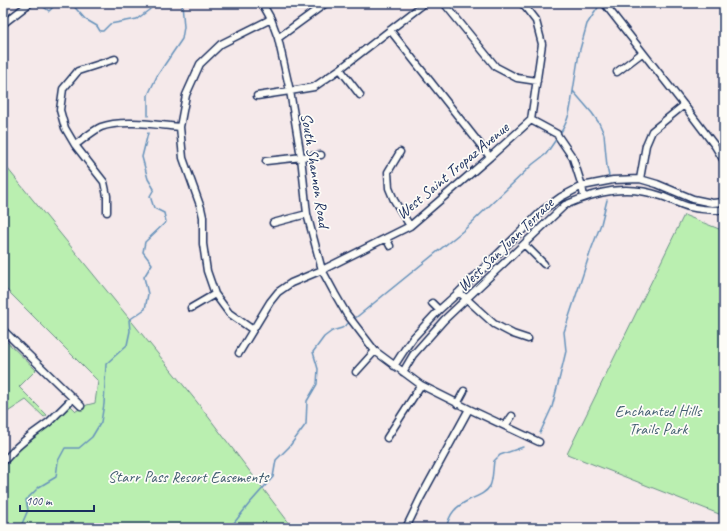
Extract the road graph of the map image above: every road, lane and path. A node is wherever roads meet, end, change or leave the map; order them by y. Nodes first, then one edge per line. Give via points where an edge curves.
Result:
1 (30, 3) edge
2 (262, 3) edge
3 (326, 3) edge
4 (425, 3) edge
5 (444, 3) edge
6 (522, 3) edge
7 (604, 3) edge
8 (317, 6) edge
9 (271, 19) junction
10 (3, 24) edge
11 (390, 30) junction
12 (278, 38) junction
13 (642, 53) junction
14 (115, 59) dead end
15 (340, 70) junction
16 (617, 72) dead end
17 (537, 81) junction
18 (290, 91) junction
19 (360, 95) dead end
20 (257, 96) dead end
21 (684, 105) junction
22 (531, 120) junction
23 (180, 127) junction
24 (75, 145) junction
25 (400, 152) dead end
26 (321, 155) dead end
27 (301, 157) junction
28 (490, 157) junction
29 (266, 161) dead end
30 (724, 161) edge
31 (640, 180) junction
32 (582, 186) junction
33 (584, 197) junction
34 (724, 202) edge
35 (724, 210) edge
36 (107, 212) dead end
37 (307, 214) junction
38 (273, 223) dead end
39 (410, 226) junction
40 (386, 238) junction
41 (524, 244) junction
42 (390, 246) dead end
43 (544, 264) dead end
44 (322, 270) junction
45 (459, 292) junction
46 (215, 294) junction
47 (467, 299) junction
48 (432, 303) dead end
49 (191, 308) dead end
50 (439, 310) junction
51 (3, 330) edge
52 (253, 330) junction
53 (528, 339) dead end
54 (375, 350) junction
55 (239, 353) dead end
56 (394, 366) junction
57 (356, 372) dead end
58 (403, 372) junction
59 (421, 385) junction
60 (464, 391) dead end
61 (73, 398) junction
62 (457, 404) junction
63 (81, 406) dead end
64 (469, 409) junction
65 (512, 416) dead end
66 (505, 426) junction
67 (387, 438) dead end
68 (539, 442) dead end
69 (3, 462) edge
70 (406, 528) edge

1 - 10 street
2 - 9 street, South Shannon Road
3 - 8 street
4 - 11 street
5 - 17 street via 496,68 517,78
6 - 17 street, West Saint Tropaz Avenue via 536,21 542,44
7 - 13 street
8 - 12 street
9 - 12 street, South Shannon Road
9 - 23 street via 221,44 200,64 186,94
11 - 15 street
11 - 28 street
12 - 18 street, South Shannon Road
13 - 16 street
13 - 21 street
14 - 24 street via 78,71 64,89 60,110 65,128
15 - 18 street via 314,87
15 - 19 street
17 - 22 street, West Saint Tropaz Avenue
18 - 20 street
18 - 27 street, South Shannon Road
21 - 30 street
21 - 31 street via 652,131 646,145
22 - 28 street, West Saint Tropaz Avenue
22 - 32 street via 557,134 573,158
23 - 24 street via 116,124 101,127
23 - 46 street via 183,158 203,217 203,244
24 - 36 street via 104,182
25 - 39 street via 388,172 389,188
26 - 27 street
27 - 29 street
27 - 37 street, South Shannon Road
28 - 39 street, West Saint Tropaz Avenue
31 - 32 street, West San Juan Terrace via 613,180
31 - 34 street, West San Juan Terrace via 693,199
32 - 33 street
32 - 45 street, West San Juan Terrace via 560,197 543,210
33 - 35 street, West San Juan Terrace via 630,189 661,196 689,207
33 - 41 street, West San Juan Terrace via 565,205
37 - 38 street
37 - 44 street, South Shannon Road
39 - 40 street, West Saint Tropaz Avenue
40 - 42 street
40 - 44 street, West Saint Tropaz Avenue
41 - 43 street
41 - 47 street, West San Juan Terrace
44 - 52 street, West Saint Tropaz Avenue via 291,283 278,292
44 - 54 street, South Shannon Road via 346,313
45 - 47 street
45 - 50 street, West San Juan Terrace
46 - 49 street
46 - 52 street via 229,313
47 - 53 street via 494,324
47 - 58 street, West San Juan Terrace via 421,345
48 - 50 street
50 - 56 street, West San Juan Terrace via 409,344
51 - 61 street
52 - 55 street, West Saint Tropaz Avenue
54 - 56 street, South Shannon Road
54 - 57 street
56 - 58 street, South Shannon Road
58 - 59 street, South Shannon Road
59 - 62 street, South Shannon Road
59 - 67 street
60 - 62 street
61 - 63 street
61 - 69 street
62 - 64 street, South Shannon Road
64 - 66 street, South Shannon Road
64 - 70 street
65 - 66 street
66 - 68 street, South Shannon Road

